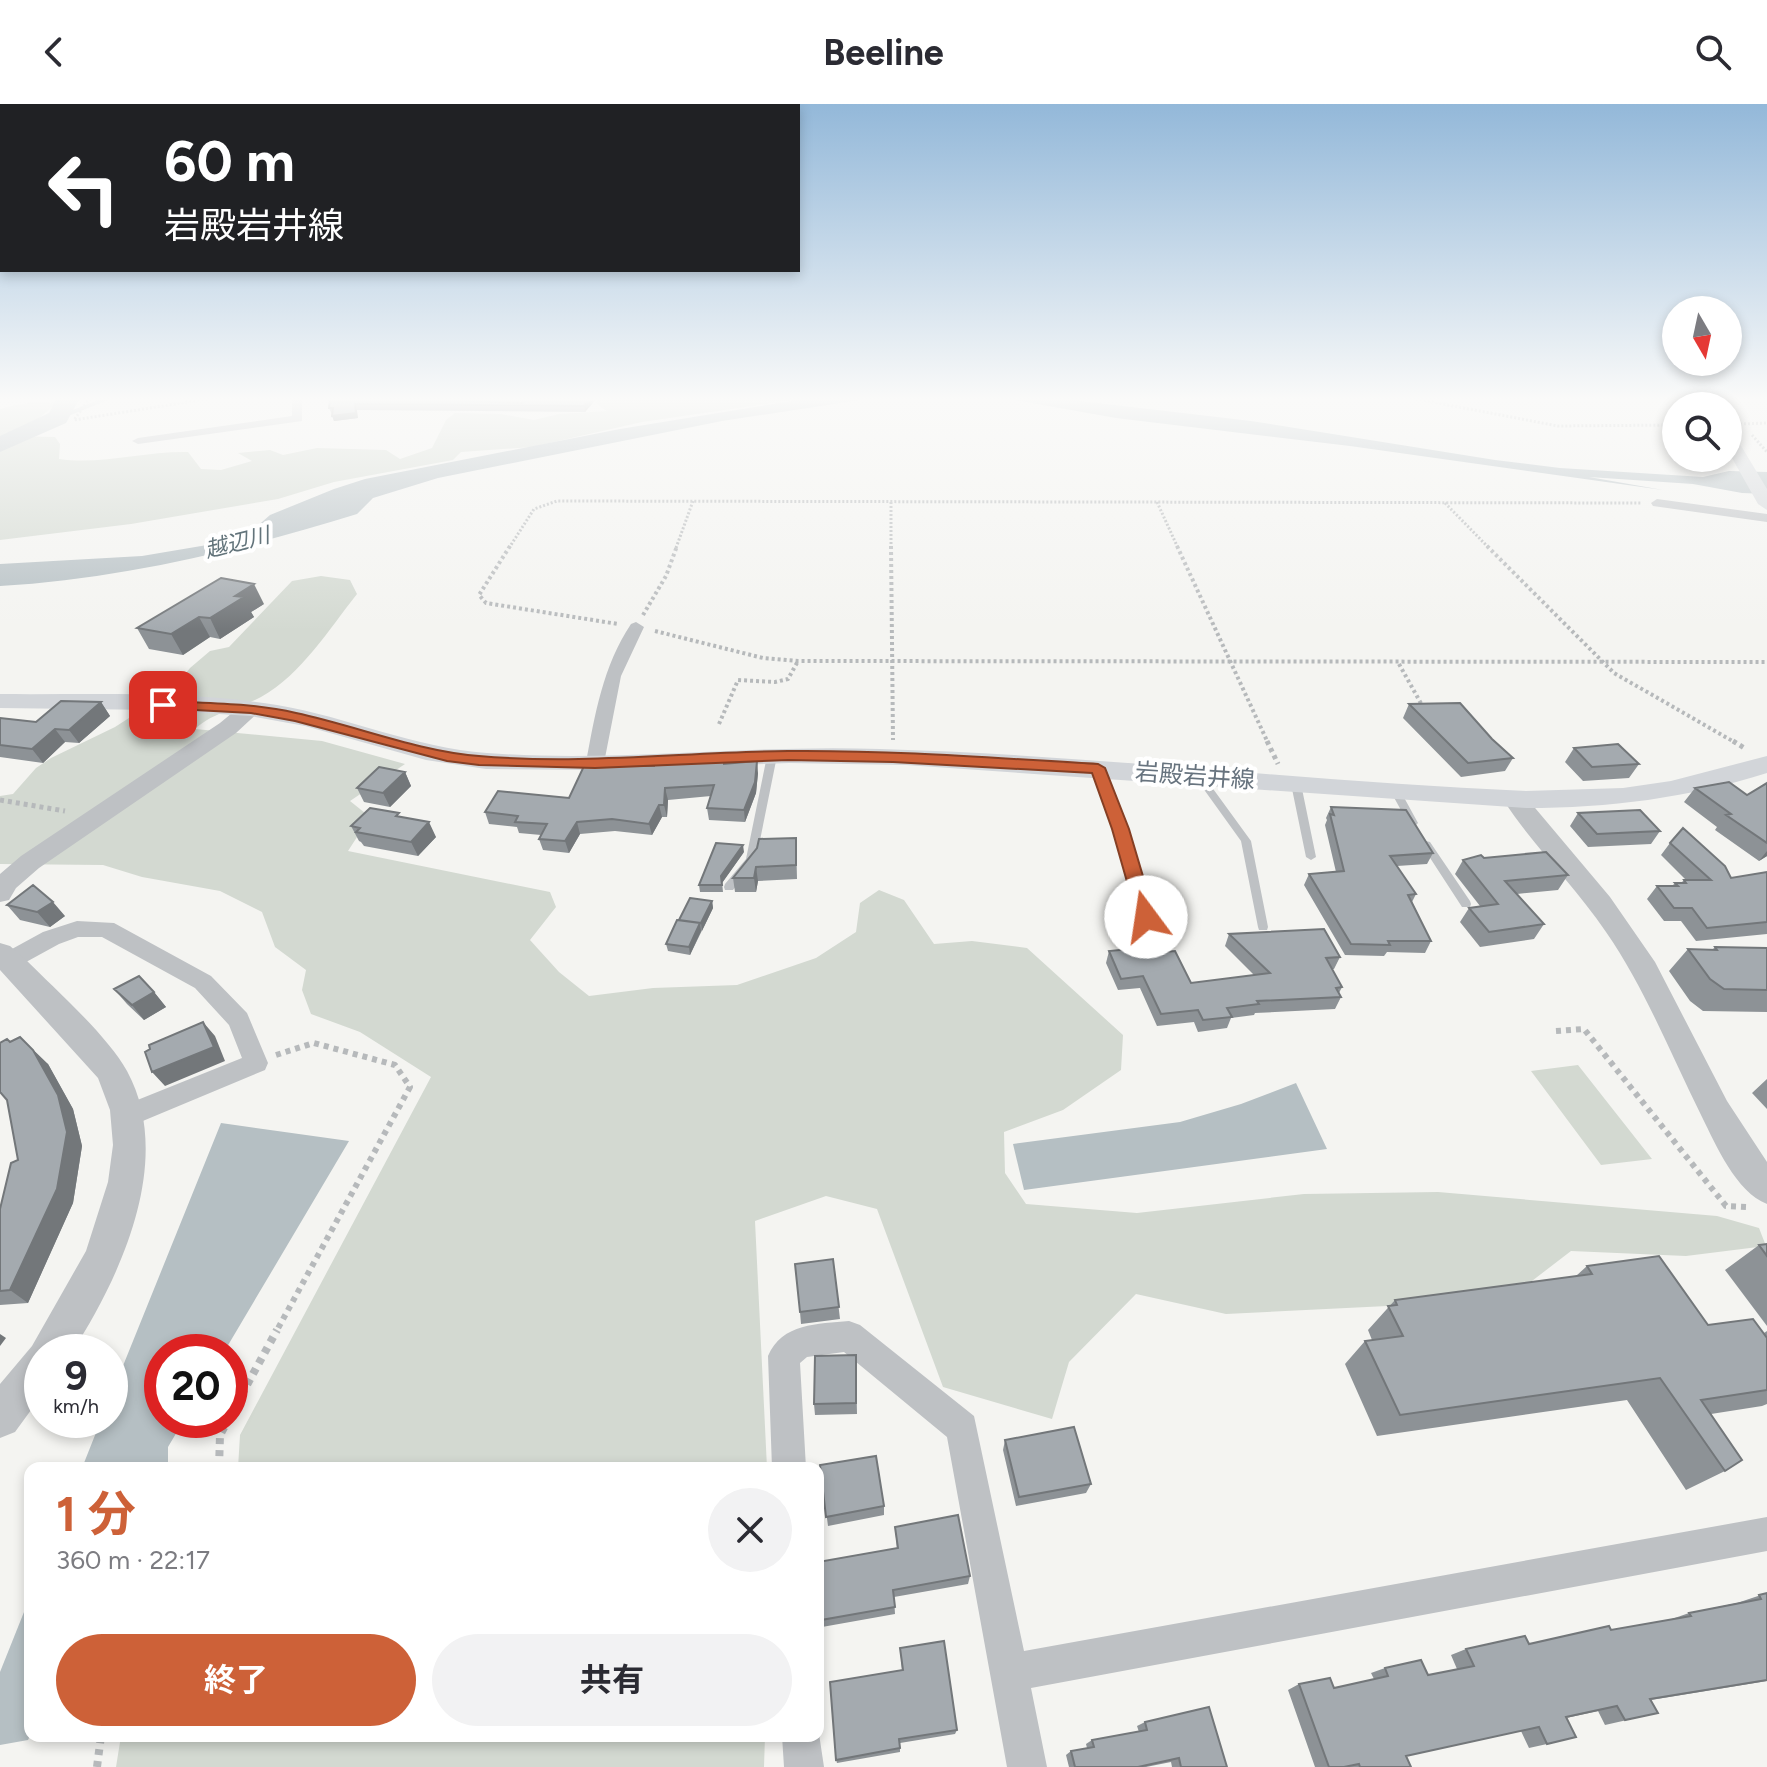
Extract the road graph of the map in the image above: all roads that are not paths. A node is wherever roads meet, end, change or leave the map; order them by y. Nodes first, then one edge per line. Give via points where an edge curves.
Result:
1 (1750, 476) edge
2 (1657, 503) road end
3 (1767, 508) edge
4 (636, 627) road end
5 (0, 701) edge
6 (251, 709) junction
7 (772, 756) junction
8 (1761, 759) edge
9 (595, 763) junction
10 (1098, 768) junction
11 (1200, 776) junction
12 (1292, 783) junction
13 (1396, 792) junction
14 (1516, 801) junction
15 (1311, 857) dead end
16 (729, 887) dead end
17 (0, 893) edge
18 (1466, 904) dead end
19 (1263, 927) dead end
20 (1151, 938) dead end
21 (4, 957) edge
22 (129, 1115) junction
23 (1753, 1152) edge
24 (1760, 1197) edge
25 (59, 1334) edge
26 (24, 1386) edge
27 (0, 1417) edge
28 (789, 1462) edge
29 (1767, 1534) edge
30 (1009, 1673) junction
31 (802, 1742) edge
32 (804, 1767) edge
33 (1027, 1767) edge

1 - 3 main road
2 - 3 street
4 - 9 street via 619,651
5 - 6 main road, 岩殿岩井線
6 - 9 main road, 岩殿岩井線 via 447,756
6 - 17 street via 30,862
7 - 9 main road, 岩殿岩井線
7 - 10 main road, 岩殿岩井線
7 - 16 lane via 751,860
8 - 14 main road, 岩殿岩井線 via 1665,793
10 - 11 main road, 岩殿岩井線
10 - 20 lane
11 - 12 main road, 岩殿岩井線
11 - 19 lane via 1246,841
12 - 13 main road, 岩殿岩井線
12 - 15 lane
13 - 14 main road, 岩殿岩井線
13 - 18 lane
14 - 23 street via 1598,901 1646,970
21 - 22 street via 86,1038 116,1080
21 - 22 street via 77,929 106,929 203,982 239,1020 256,1063
22 - 25 street via 118,1218
23 - 24 street
26 - 27 street
28 - 30 street via 784,1356 800,1342 849,1336 962,1428
29 - 30 street
30 - 33 street
31 - 32 street

